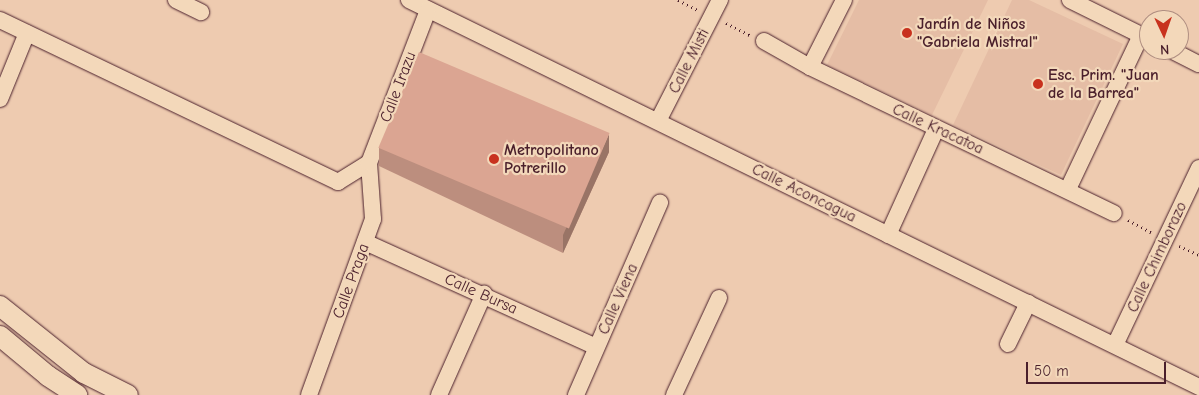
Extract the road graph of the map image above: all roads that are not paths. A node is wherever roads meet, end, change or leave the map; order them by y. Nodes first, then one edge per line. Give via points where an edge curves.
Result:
1 (176, 0) edge
2 (409, 0) edge
3 (720, 0) edge
4 (844, 0) edge
5 (1070, 0) edge
6 (428, 10) junction
7 (201, 12) dead end
8 (0, 20) edge
9 (27, 33) junction
10 (1139, 34) edge
11 (764, 41) dead end
12 (1139, 49) edge
13 (810, 68) junction
14 (0, 99) edge
15 (658, 121) junction
16 (936, 129) junction
17 (369, 163) junction
18 (1199, 168) edge
19 (1068, 189) junction
20 (660, 203) dead end
21 (1114, 214) dead end
22 (888, 235) junction
23 (365, 242) junction
24 (484, 294) junction
25 (720, 298) dead end
26 (1028, 303) junction
27 (0, 306) edge
28 (0, 336) edge
29 (1008, 344) dead end
30 (1115, 345) junction
31 (596, 347) junction
32 (1199, 387) edge
33 (77, 395) edge
34 (128, 395) edge
35 (309, 395) edge
36 (439, 395) edge
37 (576, 395) edge
38 (674, 395) edge

1 - 7 street
2 - 6 street, Calle Aconcagua
3 - 15 street, Calle Misti
4 - 13 street
5 - 10 street
6 - 15 street, Calle Aconcagua
6 - 17 street, Calle Irazu
8 - 9 street
9 - 14 street
9 - 17 street via 338,182
11 - 13 street, Calle Kracatoa
12 - 19 street
13 - 16 street, Calle Kracatoa
15 - 22 street, Calle Aconcagua
16 - 19 street, Calle Kracatoa
16 - 22 street
17 - 23 street, Calle Praga via 373,219
18 - 30 street, Calle Chimborazo
19 - 21 street, Calle Kracatoa
20 - 31 street, Calle Viena
22 - 26 street, Calle Aconcagua
23 - 24 street, Calle Bursa
23 - 35 street, Calle Praga
24 - 31 street, Calle Bursa
24 - 36 street
25 - 38 street
26 - 29 street
26 - 30 street, Calle Aconcagua
27 - 34 street via 84,373
28 - 33 street via 48,376
30 - 32 street, Calle Aconcagua
31 - 37 street, Calle Viena

